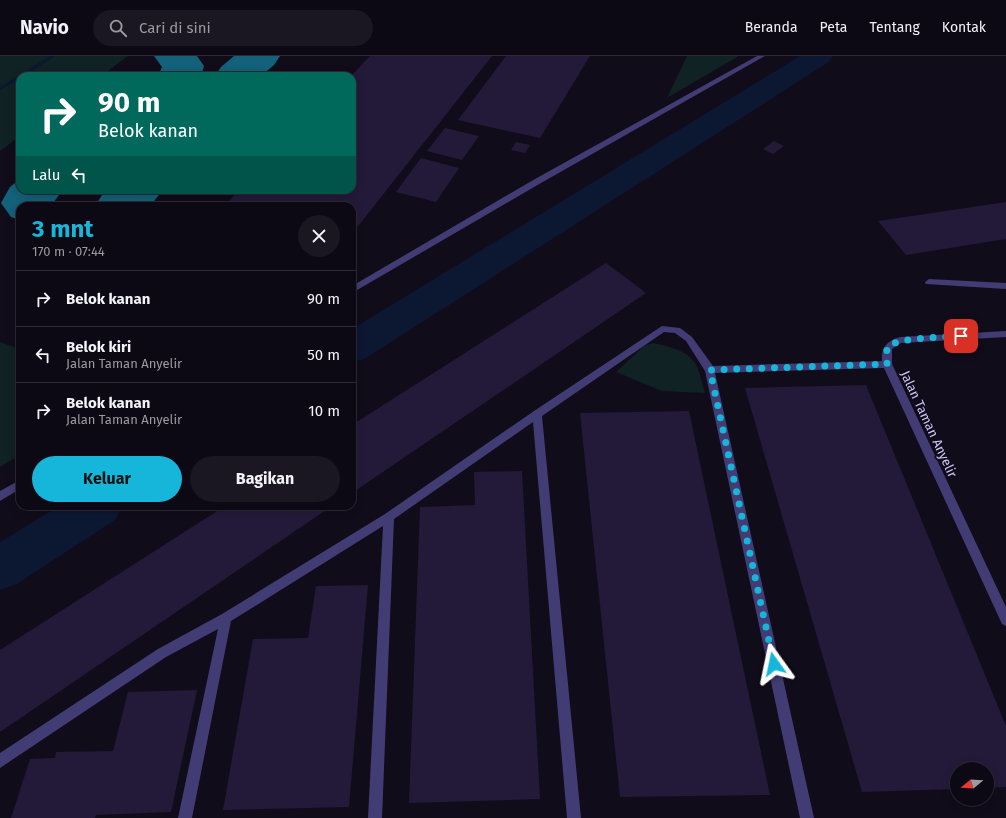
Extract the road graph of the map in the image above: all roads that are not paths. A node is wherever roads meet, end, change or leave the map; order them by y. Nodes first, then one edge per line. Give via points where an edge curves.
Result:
1 (762, 56) edge
2 (929, 282) dead end
3 (1006, 286) edge
4 (356, 288) edge
5 (1006, 334) edge
6 (887, 364) junction
7 (710, 370) junction
8 (537, 414) junction
9 (16, 486) edge
10 (0, 496) edge
11 (389, 517) junction
12 (226, 618) junction
13 (1006, 620) edge
14 (0, 761) edge
15 (186, 818) edge
16 (375, 818) edge
17 (574, 818) edge
18 (807, 818) edge

1 - 4 street via 538,181
2 - 3 street
5 - 6 street, Jalan Taman Anyelir via 900,340 890,344 886,350
6 - 7 street
6 - 13 street, Jalan Taman Anyelir
7 - 8 street via 689,339 677,330 662,329
7 - 18 street
8 - 11 street
8 - 17 street
9 - 10 street
11 - 12 street
11 - 16 street
12 - 14 street via 162,653
12 - 15 street

